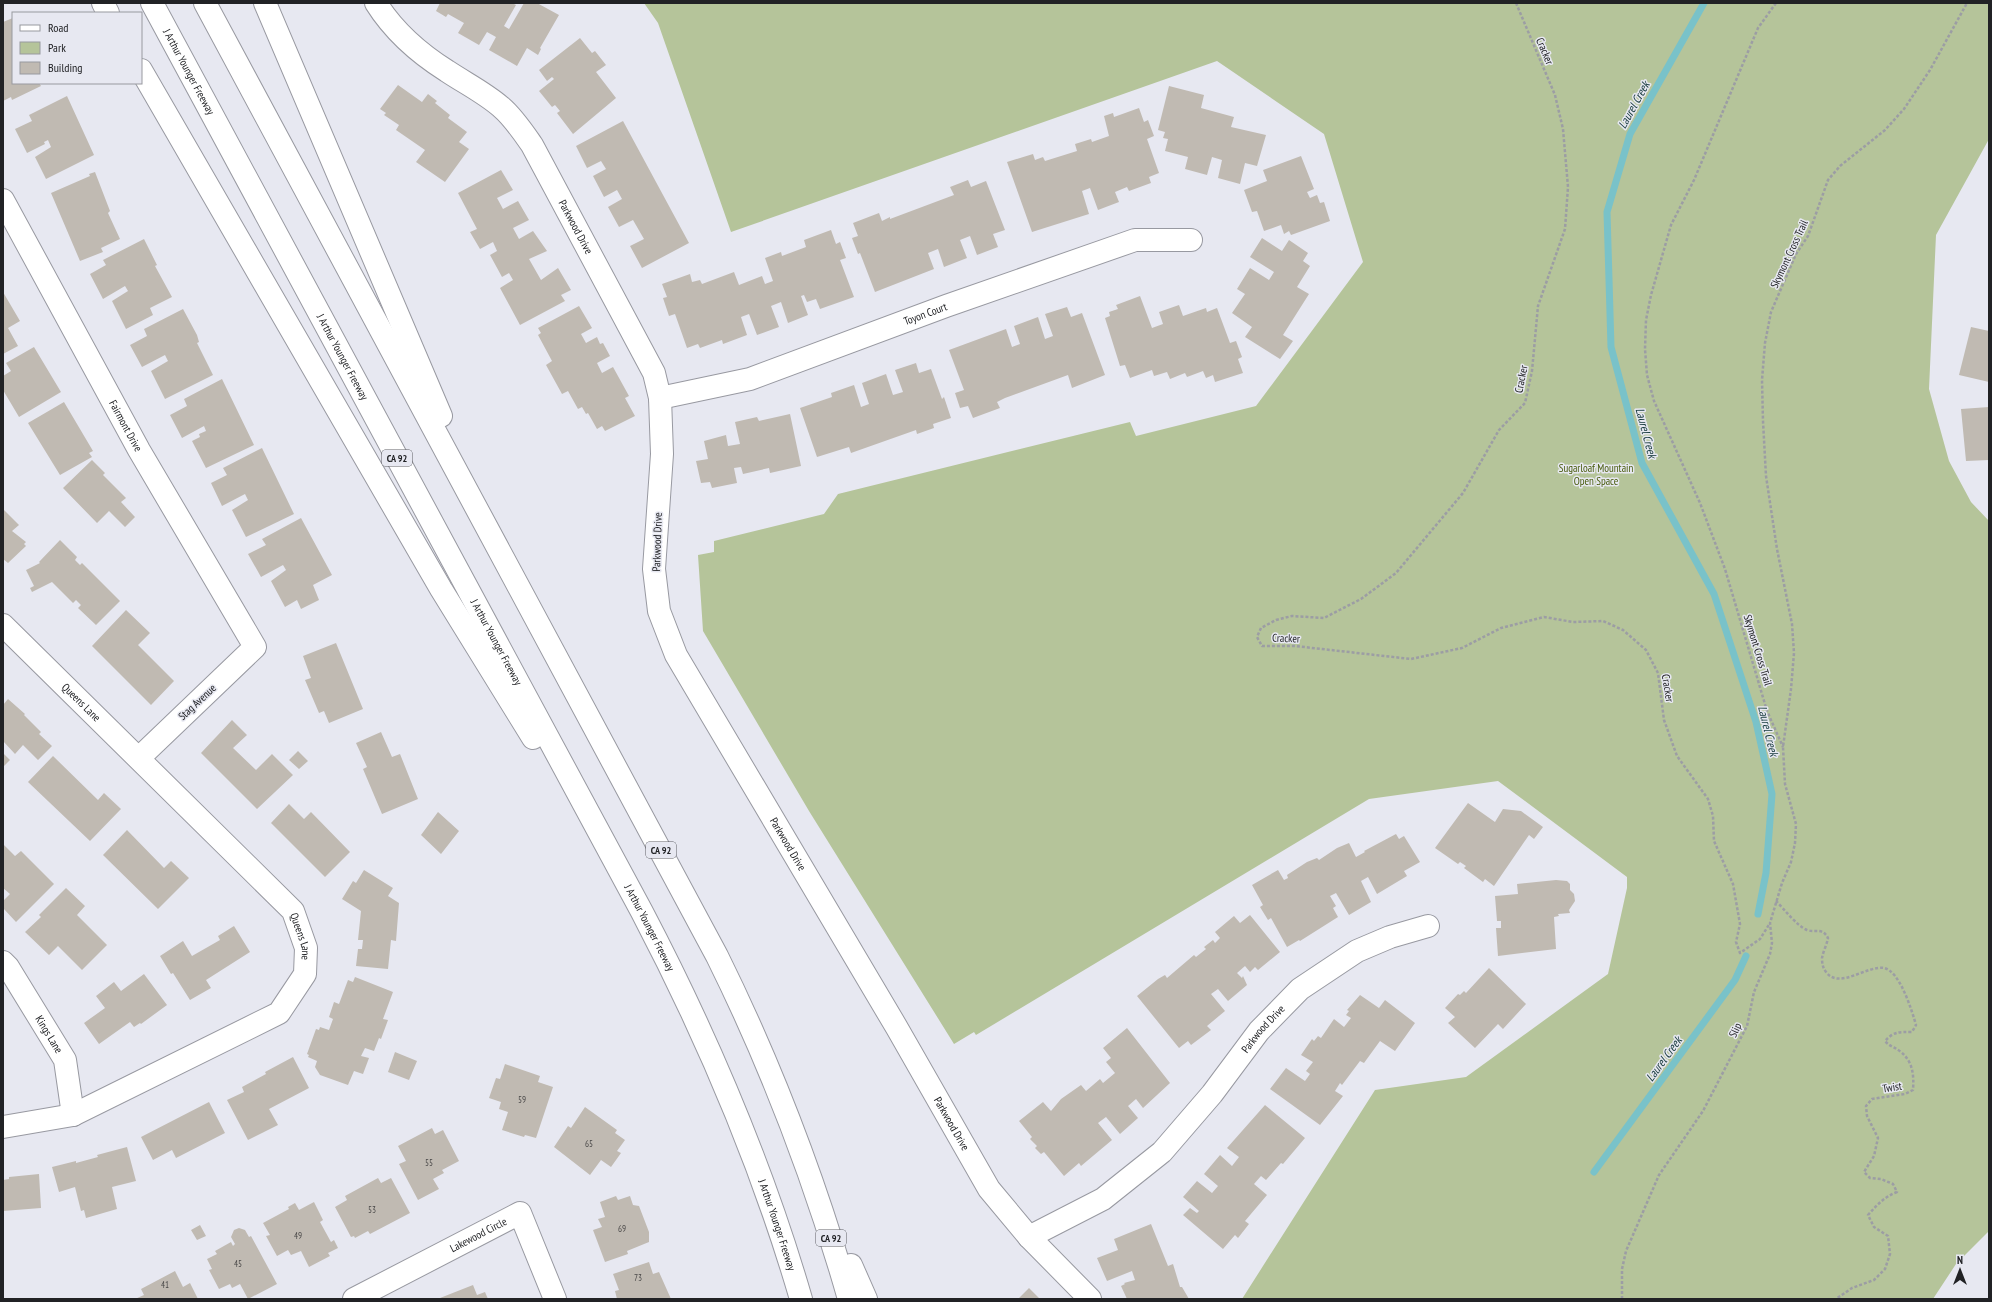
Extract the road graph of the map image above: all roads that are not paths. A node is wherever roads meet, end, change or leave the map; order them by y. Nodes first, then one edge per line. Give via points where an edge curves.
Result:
1 (103, 3) edge
2 (152, 3) edge
3 (205, 3) edge
4 (265, 3) edge
5 (376, 3) edge
6 (108, 12) edge
7 (142, 72) edge
8 (3, 200) edge
9 (1191, 240) dead end
10 (660, 398) junction
11 (490, 533) junction
12 (3, 625) edge
13 (255, 647) joint
14 (139, 758) junction
15 (642, 912) junction
16 (1428, 926) dead end
17 (3, 962) edge
18 (73, 1115) junction
19 (3, 1127) edge
20 (811, 1178) junction
21 (1029, 1237) junction
22 (354, 1299) edge
23 (555, 1299) edge
24 (801, 1299) edge
25 (849, 1299) edge
26 (866, 1299) edge
27 (1090, 1299) edge

1 - 6 main road
2 - 15 main road, J Arthur Younger Freeway / CA 92
3 - 11 main road, CA 92
4 - 11 main road
5 - 10 main road, Parkwood Drive via 394,27 420,50 501,107 532,145 654,373
7 - 15 main road via 441,589
8 - 13 main road, Fairmont Drive via 139,450
9 - 10 main road, Toyon Court via 1135,240 946,306 750,379
10 - 21 main road, Parkwood Drive via 662,454 654,569 659,611 676,655 893,1021 989,1189
11 - 20 main road, CA 92 via 720,962 777,1087
12 - 14 main road, Queens Lane
13 - 14 main road, Stag Avenue
14 - 18 main road, Queens Lane via 293,911 306,948 305,974 279,1013
15 - 24 main road, J Arthur Younger Freeway / CA 92 via 706,1040 743,1127 776,1217
16 - 21 main road, Parkwood Drive via 1390,937 1357,951 1300,989 1259,1031 1212,1094 1162,1152 1103,1199
17 - 18 main road, Kings Lane via 65,1060
18 - 19 main road, Queens Lane
20 - 25 main road, CA 92
20 - 26 main road
21 - 27 main road
22 - 23 main road, Lakewood Circle via 520,1213

